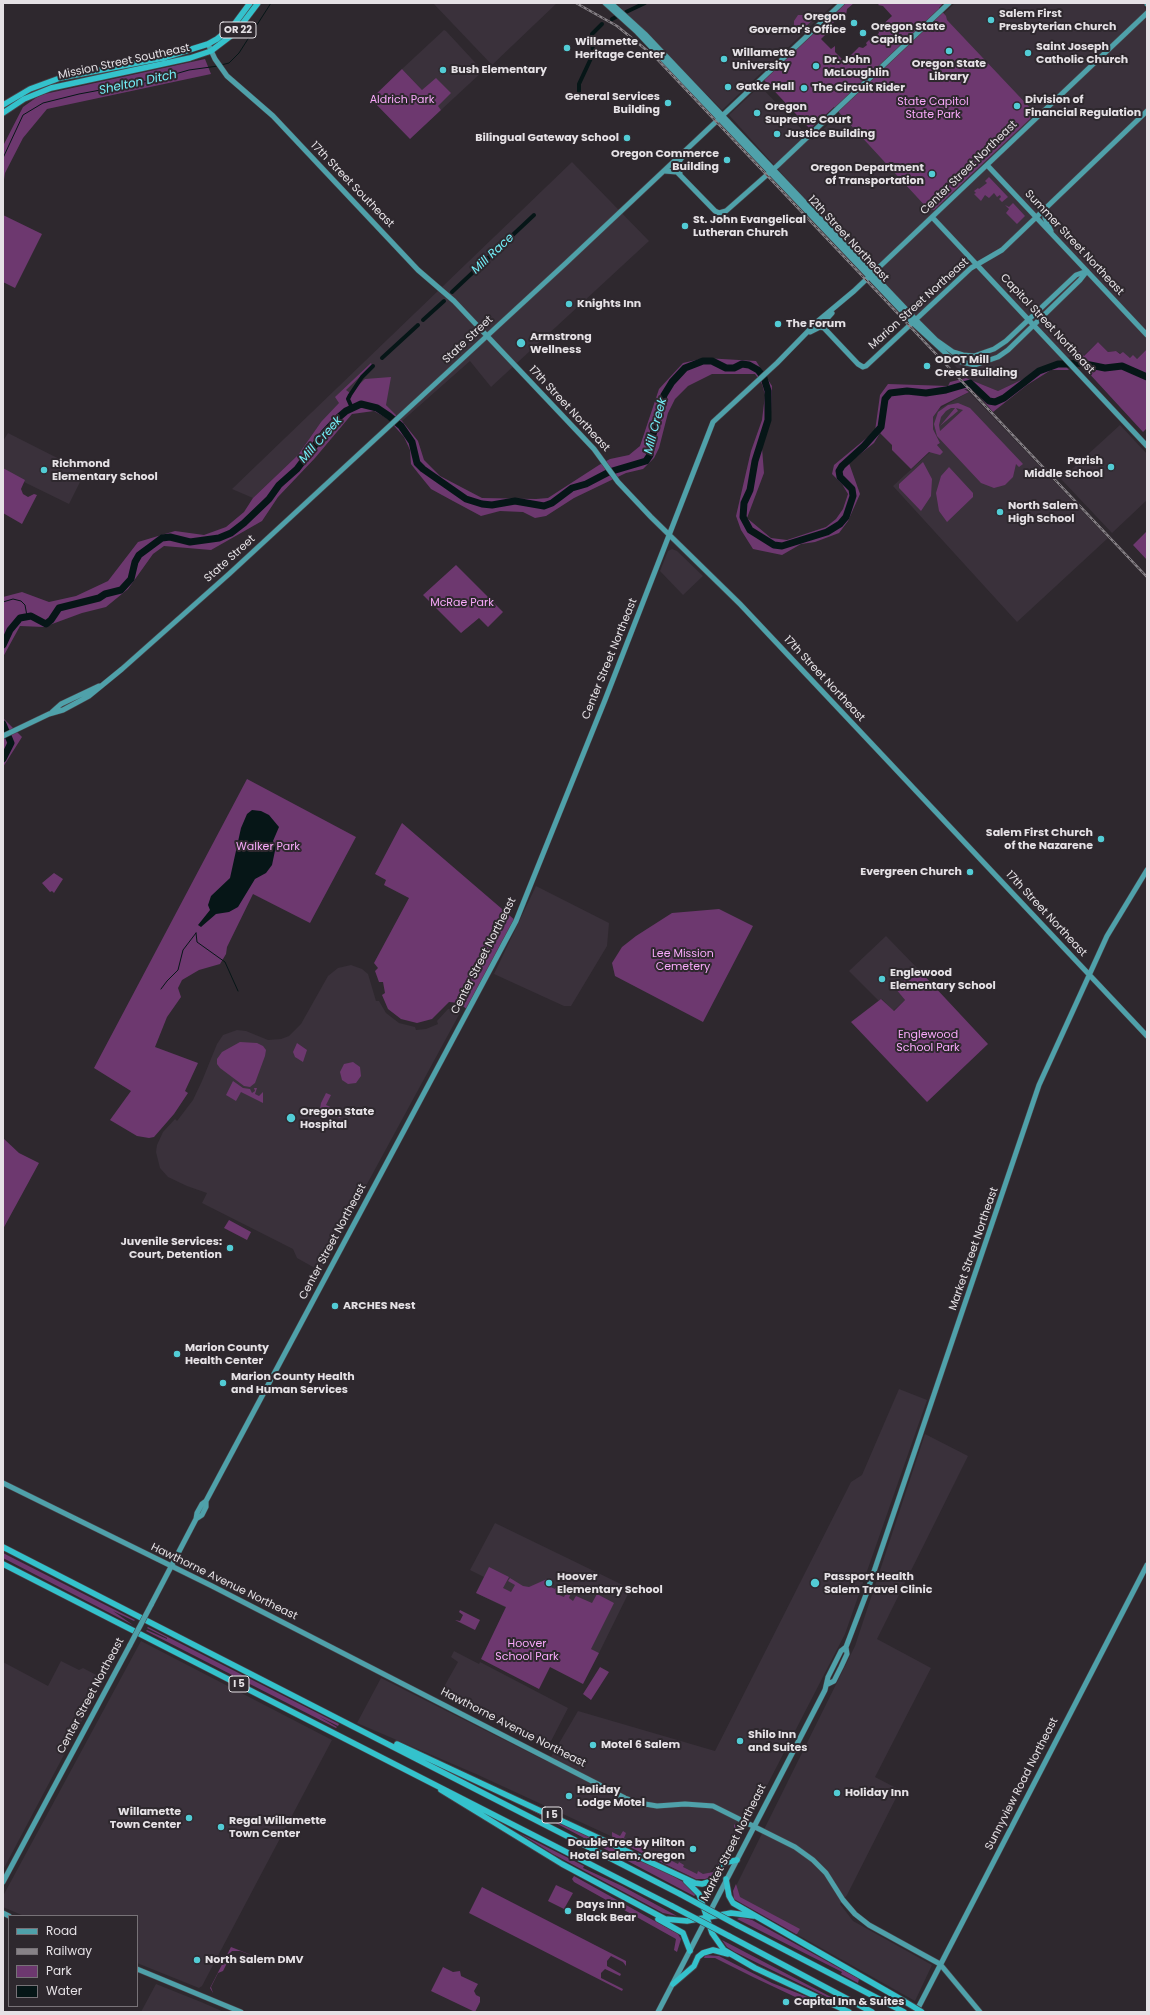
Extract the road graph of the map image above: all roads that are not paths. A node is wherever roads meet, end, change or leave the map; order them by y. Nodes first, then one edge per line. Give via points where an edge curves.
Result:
1 (250, 3) edge
2 (258, 3) edge
3 (605, 3) edge
4 (612, 3) edge
5 (842, 3) edge
6 (949, 3) edge
7 (1147, 13) edge
8 (208, 44) junction
9 (211, 51) junction
10 (3, 105) edge
11 (1147, 111) edge
12 (3, 113) edge
13 (721, 117) junction
14 (689, 147) junction
15 (987, 165) junction
16 (772, 170) junction
17 (664, 171) junction
18 (680, 174) junction
19 (1046, 207) junction
20 (932, 217) junction
21 (1036, 217) junction
22 (1055, 237) junction
23 (978, 264) junction
24 (1087, 271) junction
25 (871, 275) junction
26 (1057, 293) junction
27 (844, 300) junction
28 (1047, 311) junction
29 (1029, 319) junction
30 (914, 321) junction
31 (1034, 324) junction
32 (824, 328) junction
33 (1147, 335) edge
34 (487, 336) junction
35 (804, 336) junction
36 (1147, 446) edge
37 (669, 536) junction
38 (3, 736) edge
39 (1147, 870) edge
40 (1089, 974) junction
41 (1147, 1036) edge
42 (3, 1483) edge
43 (3, 1547) edge
44 (3, 1564) edge
45 (1147, 1565) edge
46 (172, 1567) junction
47 (359, 1729) junction
48 (425, 1778) junction
49 (755, 1826) junction
50 (737, 1860) junction
51 (667, 1869) junction
52 (726, 1879) junction
53 (3, 1882) edge
54 (644, 1908) junction
55 (754, 1916) junction
56 (707, 1917) junction
57 (690, 1951) junction
58 (732, 1956) junction
59 (940, 1964) junction
60 (138, 1969) edge
61 (673, 1984) junction
62 (901, 2011) edge
63 (242, 2012) edge
64 (658, 2012) edge
65 (849, 2012) edge
66 (872, 2012) edge
67 (916, 2012) edge
68 (922, 2012) edge
69 (980, 2012) edge

1 - 8 highway, Mission Street Southeast / OR 22 via 233,26
2 - 9 highway, Mission Street Southeast / OR 22 via 236,32
3 - 13 main road
4 - 13 main road via 641,30
5 - 13 main road, State Street
6 - 16 main road
7 - 15 main road, Center Street Northeast
8 - 9 main road, 17th Street Southeast
8 - 10 highway, Mission Street Southeast / OR 22 via 163,58 60,78 30,89
9 - 12 highway, Mission Street Southeast / OR 22 via 190,58 51,88
9 - 34 main road, 17th Street Southeast via 227,76 273,116 418,270
11 - 19 main road, Marion Street Northeast
13 - 14 main road, State Street
13 - 16 main road, 12th Street Northeast
14 - 17 main road, State Street
14 - 18 main road via 678,163
15 - 20 main road, Center Street Northeast
15 - 21 main road, Summer Street Northeast
16 - 18 main road via 726,211 716,212
16 - 25 main road, 12th Street Northeast
17 - 18 main road via 672,170
17 - 34 main road, State Street
19 - 21 main road, Marion Street Northeast
19 - 22 main road via 1045,219
20 - 23 main road, Capitol Street Northeast
20 - 25 main road, Center Street Northeast
21 - 22 main road, Summer Street Northeast
21 - 23 main road, Marion Street Northeast via 998,253
22 - 24 main road, Summer Street Northeast
23 - 29 main road, Capitol Street Northeast
23 - 30 main road, Marion Street Northeast
24 - 26 main road via 1076,275
24 - 28 main road
24 - 33 main road, Summer Street Northeast
25 - 27 main road, Center Street Northeast
25 - 30 main road, 12th Street Northeast
26 - 28 main road via 1058,297
26 - 29 main road
27 - 32 main road via 825,320
27 - 35 main road, Center Street Northeast
28 - 31 main road
29 - 30 main road, 12th Street Northeast via 994,349 979,355 967,356 944,347
29 - 31 main road, Capitol Street Northeast
30 - 31 main road, 12th Street Northeast via 949,358 967,364 980,364 998,357
30 - 32 main road, Marion Street Northeast via 863,367
31 - 36 main road, Capitol Street Northeast
32 - 35 main road, Center Street Northeast via 820,327
34 - 37 main road, 17th Street Northeast via 602,459 613,476
34 - 38 main road, State Street via 122,669 76,704
35 - 37 main road, Center Street Northeast via 713,422
37 - 40 main road, 17th Street Northeast via 740,604
37 - 46 main road, Center Street Northeast via 516,921 206,1501 197,1513
39 - 40 main road, Market Street Northeast via 1107,936
40 - 41 main road, 17th Street Northeast
40 - 49 main road, Market Street Northeast via 1038,1090 869,1587 846,1647 847,1654 834,1681 828,1684
42 - 46 main road, Hawthorne Avenue Northeast
43 - 47 highway, I 5
44 - 48 highway, I 5
45 - 59 main road, Sunnyview Road Northeast
46 - 49 main road, Hawthorne Avenue Northeast via 629,1799 657,1806 713,1806
46 - 53 main road, Center Street Northeast, bridge
47 - 51 highway, I 5 via 394,1742
47 - 62 highway, I 5, bridge
48 - 54 highway via 531,1846
48 - 66 highway, I 5, bridge
49 - 50 main road, Market Street Northeast
49 - 59 main road, Hawthorne Avenue Northeast via 795,1847 813,1860 828,1876 848,1906 864,1921
50 - 51 highway, I 5 via 723,1863 712,1881 702,1884
50 - 52 main road, Market Street Northeast
51 - 56 highway, I 5 via 694,1888
52 - 55 highway via 732,1901
52 - 56 main road, Market Street Northeast
54 - 56 highway via 672,1920 686,1921
54 - 57 highway via 681,1932
55 - 56 highway via 731,1913
55 - 68 highway, bridge
56 - 57 main road, Market Street Northeast
56 - 58 highway, I 5 via 717,1942
57 - 61 main road, Market Street Northeast
58 - 61 highway, I 5 via 706,1951 698,1957 694,1966
58 - 65 highway, I 5
59 - 67 main road, Sunnyview Road Northeast
59 - 69 main road, Hawthorne Avenue Northeast
60 - 63 main road
61 - 64 main road, Market Street Northeast

